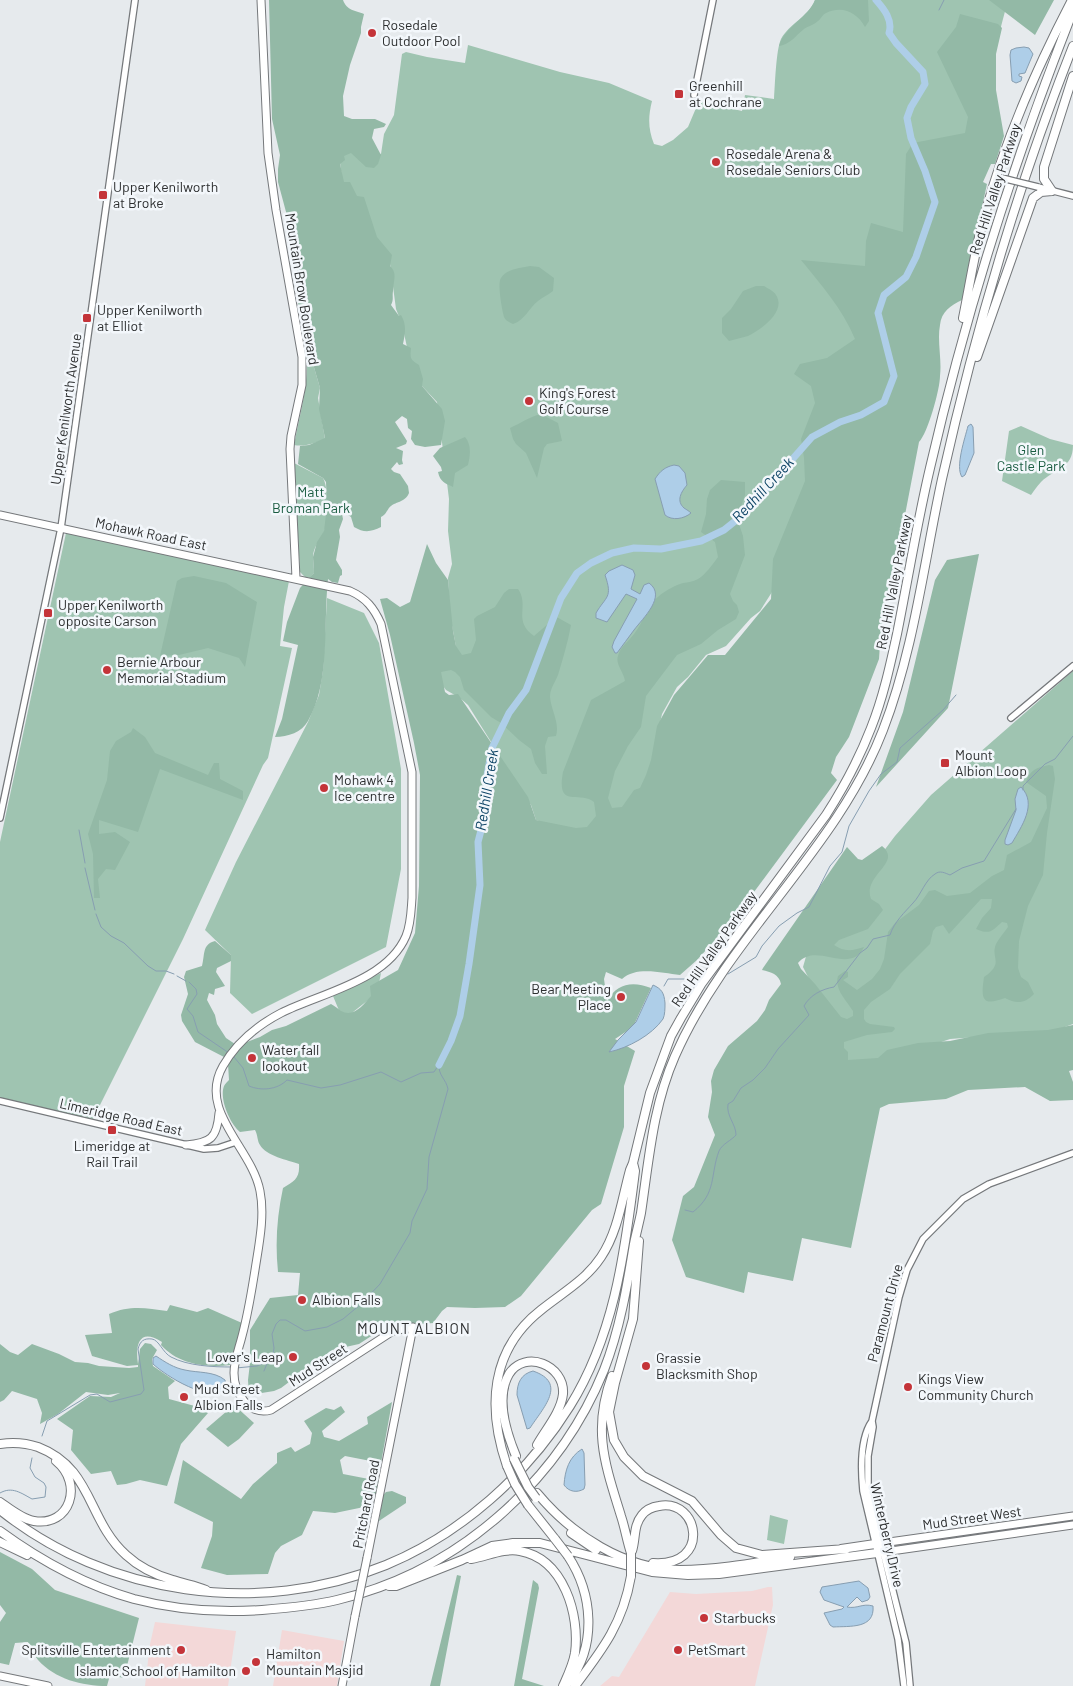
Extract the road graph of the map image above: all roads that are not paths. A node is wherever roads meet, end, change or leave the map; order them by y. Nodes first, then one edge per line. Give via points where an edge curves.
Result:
1 (135, 0) edge
2 (261, 0) edge
3 (714, 0) edge
4 (1072, 0) edge
5 (1073, 11) edge
6 (1073, 46) edge
7 (1073, 76) edge
8 (694, 95) dead end
9 (999, 178) junction
10 (1052, 191) junction
11 (1073, 196) edge
12 (960, 345) junction
13 (962, 396) junction
14 (0, 515) edge
15 (61, 528) junction
16 (296, 578) junction
17 (1073, 666) edge
18 (1011, 718) dead end
19 (0, 818) edge
20 (0, 1101) edge
21 (219, 1110) junction
22 (236, 1142) junction
23 (186, 1145) junction
24 (1073, 1153) edge
25 (633, 1163) junction
26 (640, 1216) junction
27 (413, 1327) joint
28 (629, 1332) junction
29 (382, 1337) junction
30 (409, 1344) junction
31 (497, 1386) junction
32 (872, 1421) joint
33 (0, 1444) edge
34 (0, 1448) edge
35 (515, 1457) junction
36 (526, 1464) junction
37 (0, 1502) edge
38 (0, 1510) edge
39 (1073, 1516) edge
40 (1073, 1525) edge
41 (0, 1531) edge
42 (0, 1542) edge
43 (878, 1544) junction
44 (846, 1549) junction
45 (631, 1553) junction
46 (880, 1553) junction
47 (462, 1560) junction
48 (634, 1564) junction
49 (54, 1567) junction
50 (382, 1586) junction
51 (210, 1592) junction
52 (0, 1676) edge
53 (48, 1686) edge
54 (342, 1686) edge
55 (565, 1686) edge
56 (575, 1686) edge
57 (904, 1686) edge
58 (910, 1686) edge

1 - 15 street, Upper Kenilworth Avenue
2 - 16 main road, Mountain Brow Boulevard via 268,153 302,357 302,385 290,449
3 - 8 street
4 - 9 highway via 1034,76
5 - 12 highway, Red Hill Valley Parkway via 1006,194
6 - 13 highway, Red Hill Valley Parkway via 1038,138 998,260
7 - 10 highway via 1044,167 1044,179
9 - 10 street, bridge
9 - 12 highway via 979,238
10 - 11 street
10 - 13 highway via 1041,192 1033,198
12 - 25 highway, Red Hill Valley Parkway via 929,469 892,657 872,727 848,779 826,815 731,943 671,1036 644,1115
13 - 26 highway, Red Hill Valley Parkway via 900,682 881,737 846,802 688,1027 671,1065 656,1115
14 - 15 main road, Mohawk Road East
15 - 16 main road, Mohawk Road East
15 - 19 street, Upper Kenilworth Avenue
16 - 21 main road via 357,594 378,616 384,634 412,772 409,928 397,953 381,968 282,1013 259,1026 240,1043 221,1070 217,1091
17 - 18 street
20 - 23 street, Limeridge Road East
21 - 22 main road
21 - 23 main road via 218,1129 212,1138
22 - 23 street, Limeridge Road East via 212,1150
22 - 29 main road, Mud Street via 256,1175 262,1205 251,1306 236,1359 235,1380 240,1394 252,1408 263,1412 271,1410
24 - 32 street, Paramount Drive via 989,1184 958,1204 923,1239 907,1270 899,1297
25 - 31 highway via 612,1236 601,1258 518,1333 502,1364
25 - 36 highway, Red Hill Valley Parkway via 633,1185 609,1320 570,1405
26 - 28 highway via 637,1277
26 - 50 highway, Red Hill Valley Parkway via 627,1290 612,1349 581,1418 561,1447 515,1502 486,1526 449,1552
27 - 29 main road, Mud Street via 397,1329
27 - 30 main road, Pritchard Road
28 - 44 highway via 609,1412 614,1440 632,1467 692,1501 728,1543 744,1551 762,1554
28 - 45 highway via 606,1392 601,1433 606,1468
29 - 30 main road via 402,1333
30 - 54 main road, Pritchard Road, bridge
31 - 35 highway via 502,1424
31 - 55 highway, bridge via 496,1426 507,1466 528,1505 574,1565 585,1591 589,1621 585,1652 576,1673
32 - 43 street, Winterberry Drive via 863,1451 862,1481 865,1504
33 - 51 highway via 22,1443 55,1455 74,1471 104,1528 124,1554 148,1571
34 - 37 highway via 24,1448 48,1456 62,1467 71,1485 67,1506 46,1521 28,1520
35 - 36 highway via 504,1413 504,1386 513,1370 522,1364 543,1364 557,1374 562,1384 562,1395 553,1418
35 - 48 highway, bridge via 555,1520 583,1543
36 - 51 highway, Red Hill Valley Parkway via 497,1494 456,1527 387,1564 320,1585 242,1593
38 - 51 highway, Red Hill Valley Parkway via 52,1546 88,1563 157,1585
39 - 43 main road, Mud Street West
40 - 46 main road, Mud Street West
41 - 49 highway, Red Hill Valley Parkway
42 - 49 highway
43 - 44 highway
43 - 46 street, Winterberry Drive
44 - 48 highway via 700,1570
45 - 48 highway via 635,1528 646,1511 662,1505 680,1509 686,1515 693,1539 683,1557 668,1563
45 - 56 highway, bridge via 631,1576 617,1624
46 - 48 highway via 719,1574 652,1572
46 - 57 street, Winterberry Drive
46 - 58 street, Winterberry Drive via 906,1643
47 - 48 highway via 492,1546 531,1543
47 - 50 highway via 396,1586
47 - 55 highway via 516,1550 539,1558 556,1574 570,1602 576,1636
49 - 50 highway, Red Hill Valley Parkway via 131,1598 215,1611 315,1605
52 - 53 main road

